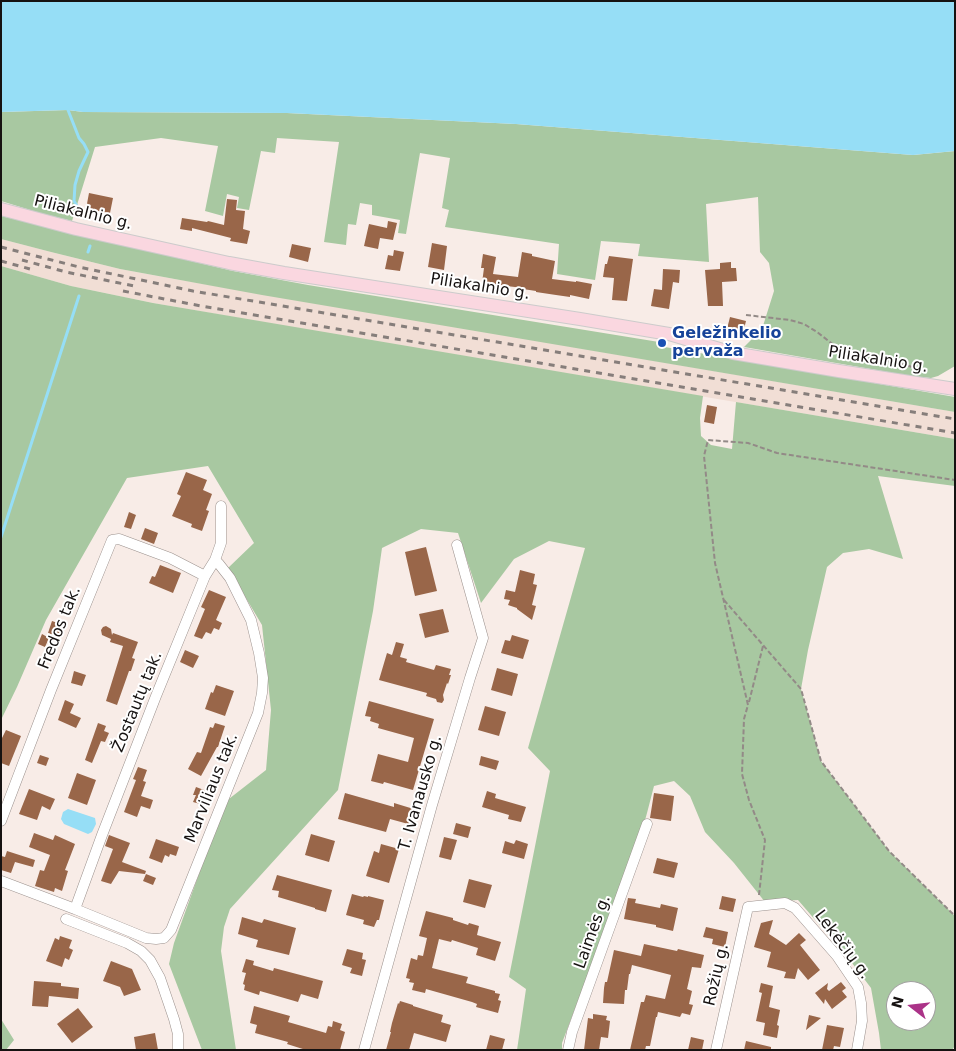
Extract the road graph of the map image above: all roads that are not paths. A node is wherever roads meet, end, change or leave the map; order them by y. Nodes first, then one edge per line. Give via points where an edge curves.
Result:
1 (1, 209) edge
2 (955, 389) edge
3 (221, 506) dead end
4 (457, 545) dead end
5 (215, 560) junction
6 (205, 576) junction
7 (1, 821) edge
8 (647, 824) dead end
9 (1, 881) edge
10 (753, 906) joint
11 (75, 909) junction
12 (66, 919) dead end
13 (178, 1050) edge
14 (364, 1050) edge
15 (568, 1050) edge
16 (716, 1050) edge
17 (857, 1050) edge

1 - 2 main road, Piliakalnio g. via 76,229 284,273 669,334 733,353
3 - 5 street, Žostautų tak. via 221,543
4 - 14 street, T. Ivanausko g. via 483,638
5 - 6 street, Žostautų tak.
5 - 11 street, Marviliaus tak. via 230,578 250,620 259,653 262,693 258,713 171,930 164,938 146,938
6 - 7 street, Fredos tak. via 170,558 118,539 112,540
6 - 11 street, Žostautų tak.
8 - 15 street, Laimės g.
9 - 11 street, Marviliaus tak.
10 - 16 street, Rožių g.
10 - 17 street, Lekėčių g. via 785,903 795,908 836,956 858,987 862,1020
12 - 13 street via 127,943 150,960 174,1019

